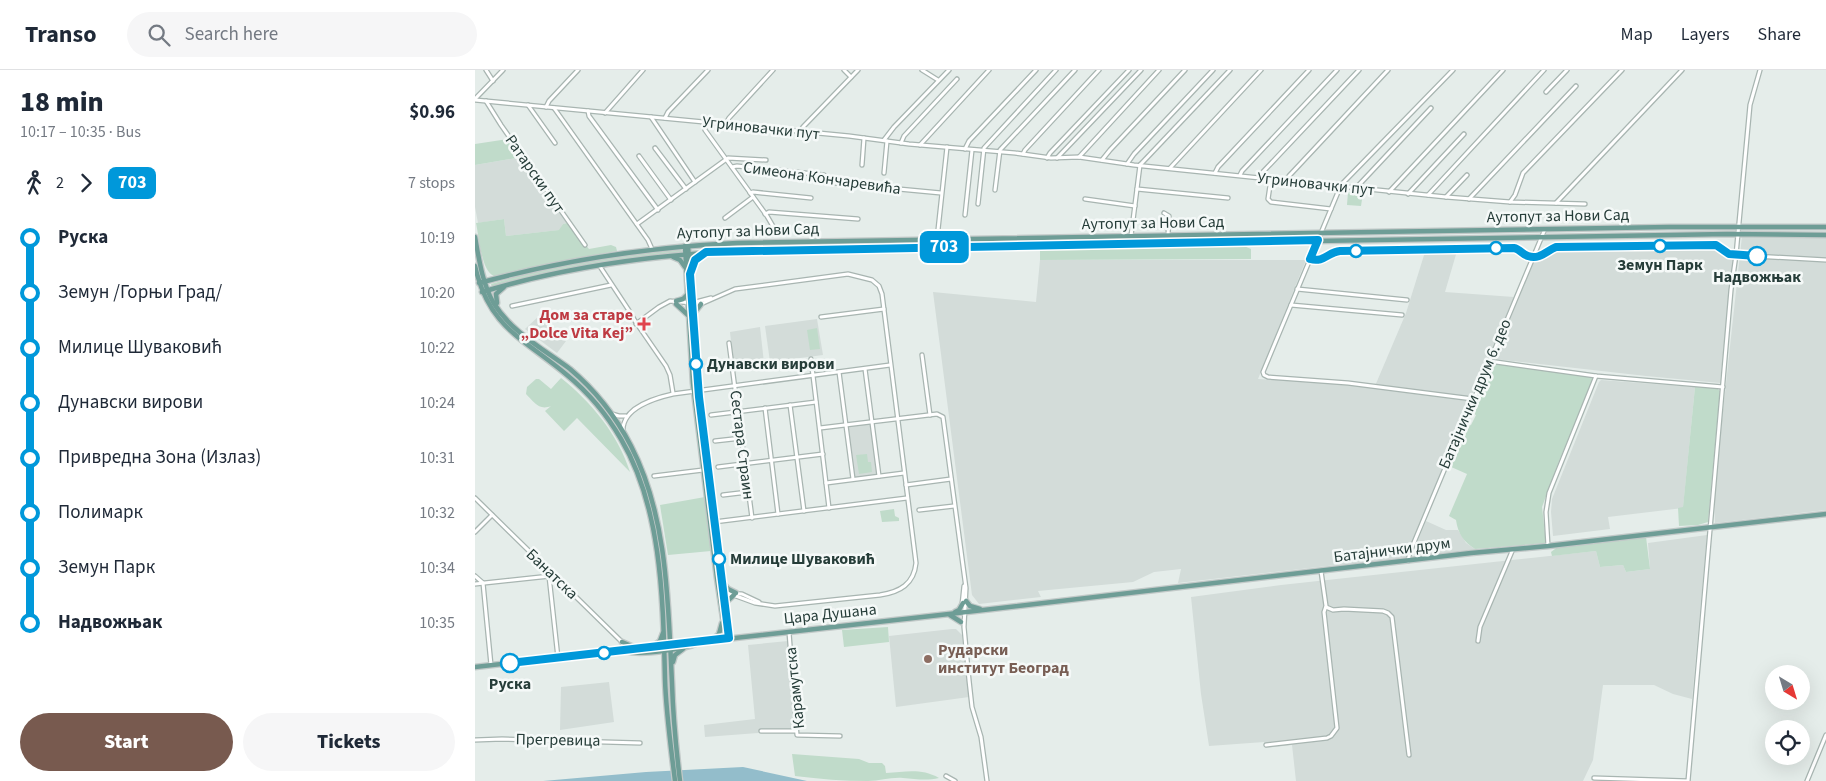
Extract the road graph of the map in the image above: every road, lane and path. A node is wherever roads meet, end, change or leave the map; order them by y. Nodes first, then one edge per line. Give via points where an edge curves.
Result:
1 (486, 70) edge
2 (503, 70) edge
3 (578, 70) edge
4 (643, 70) edge
5 (708, 70) edge
6 (773, 70) edge
7 (844, 70) edge
8 (858, 70) edge
9 (922, 70) edge
10 (949, 70) edge
11 (989, 70) edge
12 (1037, 70) edge
13 (1056, 70) edge
14 (1075, 70) edge
15 (1099, 70) edge
16 (1129, 70) edge
17 (1141, 70) edge
18 (1159, 70) edge
19 (1185, 70) edge
20 (1213, 70) edge
21 (1229, 70) edge
22 (1261, 70) edge
23 (1309, 70) edge
24 (1337, 70) edge
25 (1359, 70) edge
26 (1389, 70) edge
27 (1453, 70) edge
28 (1503, 70) edge
29 (1544, 70) edge
30 (1567, 70) edge
31 (1622, 70) edge
32 (1682, 70) edge
33 (1760, 70) edge
34 (851, 77) junction
35 (957, 79) dead end
36 (939, 80) junction
37 (493, 81) junction
38 (1576, 86) dead end
39 (1546, 92) dead end
40 (475, 100) edge
41 (487, 101) junction
42 (528, 105) junction
43 (546, 107) junction
44 (554, 108) junction
45 (1431, 108) dead end
46 (588, 111) junction
47 (605, 113) junction
48 (651, 117) junction
49 (665, 118) junction
50 (703, 122) junction
51 (725, 125) junction
52 (800, 132) junction
53 (1464, 134) dead end
54 (864, 138) junction
55 (886, 140) junction
56 (555, 143) dead end
57 (901, 143) junction
58 (919, 145) junction
59 (947, 147) junction
60 (655, 148) dead end
61 (965, 149) junction
62 (972, 150) junction
63 (983, 151) junction
64 (999, 152) junction
65 (1023, 154) junction
66 (639, 156) dead end
67 (1079, 157) junction
68 (1047, 158) junction
69 (1057, 158) junction
70 (726, 159) junction
71 (766, 160) dead end
72 (1102, 160) junction
73 (1127, 164) junction
74 (862, 165) dead end
75 (1140, 165) junction
76 (732, 167) junction
77 (1170, 168) junction
78 (1215, 172) junction
79 (884, 173) dead end
80 (1239, 175) junction
81 (1467, 175) dead end
82 (1260, 178) junction
83 (1271, 179) junction
84 (1287, 181) junction
85 (695, 182) junction
86 (1340, 186) junction
87 (1355, 188) junction
88 (686, 189) junction
89 (1137, 189) junction
90 (995, 190) dead end
91 (941, 192) junction
92 (1389, 192) junction
93 (1408, 194) junction
94 (752, 195) junction
95 (1428, 196) junction
96 (1446, 197) junction
97 (811, 198) dead end
98 (1228, 198) dead end
99 (1085, 199) dead end
100 (1469, 199) junction
101 (671, 200) junction
102 (1510, 202) junction
103 (1556, 203) junction
104 (978, 204) dead end
105 (1585, 204) dead end
106 (1135, 206) junction
107 (1331, 209) junction
108 (658, 210) junction
109 (1164, 213) dead end
110 (765, 214) junction
111 (965, 215) dead end
112 (725, 218) dead end
113 (858, 219) dead end
114 (637, 224) junction
115 (1739, 226) junction
116 (1826, 227) edge
117 (773, 228) dead end
118 (1545, 229) junction
119 (1322, 233) junction
120 (1738, 234) junction
121 (1168, 235) junction
122 (1826, 235) edge
123 (1131, 236) junction
124 (475, 237) edge
125 (1542, 237) junction
126 (937, 239) junction
127 (1318, 240) junction
128 (585, 246) dead end
129 (686, 246) junction
130 (652, 249) junction
131 (706, 252) junction
132 (687, 254) junction
133 (1737, 255) junction
134 (667, 256) junction
135 (1533, 257) junction
136 (1310, 259) junction
137 (1826, 260) edge
138 (475, 266) edge
139 (599, 266) junction
140 (481, 269) junction
141 (686, 270) junction
142 (690, 274) junction
143 (499, 278) junction
144 (482, 282) junction
145 (507, 285) junction
146 (611, 285) junction
147 (1297, 289) junction
148 (485, 291) junction
149 (689, 295) junction
150 (1407, 300) dead end
151 (701, 302) junction
152 (676, 303) junction
153 (690, 304) junction
154 (1291, 305) junction
155 (512, 306) dead end
156 (884, 309) junction
157 (501, 312) junction
158 (691, 315) junction
159 (1402, 315) dead end
160 (821, 317) dead end
161 (636, 324) junction
162 (729, 343) dead end
163 (922, 354) dead end
164 (811, 359) dead end
165 (1489, 361) junction
166 (890, 365) junction
167 (865, 369) junction
168 (839, 372) junction
169 (813, 375) junction
170 (1597, 376) junction
171 (735, 385) junction
172 (1723, 387) junction
173 (696, 390) junction
174 (673, 394) junction
175 (1473, 399) junction
176 (817, 402) junction
177 (790, 405) junction
178 (765, 408) junction
179 (738, 412) junction
180 (611, 413) junction
181 (711, 415) dead end
182 (626, 416) junction
183 (930, 416) junction
184 (897, 419) junction
185 (872, 422) junction
186 (846, 425) junction
187 (820, 428) junction
188 (623, 431) junction
189 (741, 438) junction
190 (715, 441) dead end
191 (823, 454) junction
192 (796, 457) junction
193 (771, 461) junction
194 (745, 464) junction
195 (718, 467) dead end
196 (703, 470) junction
197 (904, 473) junction
198 (654, 476) dead end
199 (879, 476) junction
200 (853, 479) junction
201 (951, 479) junction
202 (826, 482) junction
203 (906, 485) junction
204 (748, 492) junction
205 (723, 495) dead end
206 (475, 498) edge
207 (907, 498) junction
208 (954, 506) junction
209 (829, 508) junction
210 (919, 510) dead end
211 (804, 511) junction
212 (778, 514) junction
213 (1826, 514) edge
214 (492, 515) junction
215 (751, 518) junction
216 (713, 523) junction
217 (1711, 527) junction
218 (475, 532) edge
219 (1513, 549) junction
220 (1549, 549) junction
221 (663, 560) junction
222 (657, 561) junction
223 (1408, 561) junction
224 (1321, 571) junction
225 (550, 575) junction
226 (475, 576) edge
227 (721, 580) junction
228 (483, 583) junction
229 (475, 584) edge
230 (735, 594) junction
231 (721, 595) junction
232 (964, 602) junction
233 (725, 603) junction
234 (1326, 606) junction
235 (982, 610) junction
236 (963, 612) junction
237 (949, 614) junction
238 (723, 617) junction
239 (961, 622) junction
240 (728, 626) junction
241 (963, 627) junction
242 (667, 629) junction
243 (789, 631) junction
244 (742, 636) junction
245 (727, 638) junction
246 (712, 640) junction
247 (1478, 641) dead end
248 (622, 642) junction
249 (686, 645) junction
250 (650, 646) junction
251 (668, 647) junction
252 (637, 648) junction
253 (626, 651) junction
254 (646, 652) junction
255 (558, 658) junction
256 (491, 665) junction
257 (475, 666) edge
258 (672, 668) junction
259 (665, 669) junction
260 (761, 731) dead end
261 (797, 731) junction
262 (1826, 735) edge
263 (839, 736) dead end
264 (475, 740) edge
265 (640, 743) dead end
266 (1266, 745) dead end
267 (673, 747) junction
268 (1409, 754) dead end
269 (946, 776) dead end
270 (1594, 778) dead end
271 (675, 781) edge
272 (680, 781) edge
273 (955, 781) edge
274 (987, 781) edge
275 (1807, 781) edge

1 - 37 street
2 - 37 street
3 - 43 street
4 - 47 street
5 - 49 street
6 - 51 street
7 - 34 street
8 - 34 street
9 - 36 street
10 - 36 street
11 - 58 street
12 - 61 street
13 - 63 street
14 - 64 street
15 - 65 street
16 - 68 street
17 - 69 street
18 - 67 street
19 - 72 street
20 - 73 street
21 - 75 street
22 - 77 street
23 - 78 street
24 - 80 street
25 - 82 street
26 - 84 street
27 - 86 street
28 - 92 street
29 - 95 street
30 - 39 street
31 - 102 street via 1523,173
32 - 103 street
33 - 115 street via 1750,105
34 - 52 street
35 - 57 street
36 - 55 street via 893,127
37 - 40 street
38 - 100 street
40 - 41 street, Угриновачки пут
41 - 42 street, Угриновачки пут
41 - 128 street, Ратарски пут
42 - 43 street, Угриновачки пут
42 - 56 street
43 - 44 street, Угриновачки пут
44 - 46 street, Угриновачки пут
44 - 114 street
45 - 87 street
46 - 47 street, Угриновачки пут
46 - 108 street
47 - 48 street, Угриновачки пут
48 - 49 street, Угриновачки пут
48 - 85 street
49 - 50 street, Угриновачки пут
50 - 51 street, Угриновачки пут
50 - 70 street via 705,130
51 - 52 street, Угриновачки пут
52 - 54 street, Угриновачки пут
53 - 93 street
54 - 55 street, Угриновачки пут
54 - 74 street
55 - 57 street, Угриновачки пут
55 - 79 street
57 - 58 street, Угриновачки пут
58 - 59 street, Угриновачки пут
59 - 61 street, Угриновачки пут
59 - 91 street
60 - 88 street
61 - 62 street, Угриновачки пут
62 - 63 street, Угриновачки пут
62 - 111 street
63 - 64 street, Угриновачки пут
63 - 104 street
64 - 65 street, Угриновачки пут
64 - 90 street
65 - 68 street, Угриновачки пут
66 - 101 street
67 - 69 street, Угриновачки пут
67 - 72 street, Угриновачки пут
68 - 69 street, Угриновачки пут
70 - 71 street
70 - 76 street
70 - 85 street
72 - 73 street, Угриновачки пут
73 - 75 street, Угриновачки пут
75 - 77 street, Угриновачки пут
75 - 89 street
76 - 91 street, Симеона Кончаревића via 824,175 829,182 835,183
76 - 94 street
77 - 78 street, Угриновачки пут
78 - 80 street, Угриновачки пут
80 - 82 street, Угриновачки пут
81 - 96 street
82 - 83 street, Угриновачки пут
83 - 84 street, Угриновачки пут
83 - 107 street via 1271,202
84 - 86 street, Угриновачки пут
85 - 88 street
86 - 87 street, Угриновачки пут
86 - 107 street
87 - 92 street, Угриновачки пут
88 - 101 street
89 - 98 street
89 - 106 street
91 - 126 street
92 - 93 street, Угриновачки пут
93 - 95 street, Угриновачки пут
94 - 97 street via 753,192
94 - 110 street
94 - 112 street
95 - 96 street, Угриновачки пут
96 - 100 street, Угриновачки пут
99 - 106 street
100 - 102 street, Угриновачки пут
101 - 108 street
102 - 103 street, Угриновачки пут
103 - 105 street, Угриновачки пут
106 - 123 street
107 - 119 street
108 - 114 street
109 - 121 street via 1169,216
110 - 113 street
110 - 117 street
114 - 130 street
115 - 116 main road, Аутопут за Нови Сад
115 - 118 main road, Аутопут за Нови Сад
115 - 120 street
118 - 119 main road, Аутопут за Нови Сад
118 - 125 street, Батајнички друм 6. део
119 - 121 main road, Аутопут за Нови Сад
119 - 127 street
120 - 122 main road, Аутопут за Нови Сад
120 - 125 main road, Аутопут за Нови Сад
120 - 133 street
121 - 123 main road, Аутопут за Нови Сад
123 - 126 main road, Аутопут за Нови Сад
124 - 140 main road
125 - 127 main road, Аутопут за Нови Сад
125 - 135 street, Батајнички друм 6. део
126 - 129 main road, Аутопут за Нови Сад
127 - 131 main road, Аутопут за Нови Сад
127 - 136 street
129 - 130 main road, Аутопут за Нови Сад
129 - 132 main road
130 - 143 main road, Аутопут за Нови Сад via 587,258
131 - 132 main road, Аутопут за Нови Сад
131 - 142 main road via 695,260
132 - 134 main road, Аутопут за Нови Сад
132 - 141 main road
132 - 142 main road
133 - 135 street via 1716,245 1556,247 1543,256
133 - 137 street
133 - 172 street
134 - 139 main road, Аутопут за Нови Сад
134 - 141 main road via 680,260
135 - 136 street via 1514,248 1340,251 1321,260
135 - 165 street, Батајнички друм 6. део
136 - 147 street
138 - 144 main road
139 - 145 main road, Аутопут за Нови Сад
139 - 146 street
140 - 143 main road via 488,276
140 - 144 main road
141 - 149 main road
142 - 149 main road
143 - 144 main road, Аутопут за Нови Сад
144 - 148 main road
145 - 148 main road, Аутопут за Нови Сад
145 - 157 main road via 495,296
146 - 155 street
146 - 161 street
147 - 150 street
147 - 154 street
148 - 157 main road
148 - 222 main road via 493,312 507,329 579,385 613,426 641,481
149 - 151 main road
149 - 152 main road
149 - 153 main road
151 - 153 street
151 - 156 street via 751,286 851,274 877,284
151 - 158 main road
152 - 153 street
152 - 158 main road
152 - 161 street via 662,306
153 - 158 main road
154 - 159 street
154 - 175 street via 1264,369 1265,376
156 - 160 street
156 - 166 street
157 - 180 main road via 518,330 577,376
158 - 173 main road
161 - 174 street via 667,368
162 - 171 street, Сестара Страин
163 - 183 street
164 - 169 street
165 - 170 street
165 - 175 street, Батајнички друм 6. део
166 - 167 street
166 - 184 street
167 - 168 street
167 - 185 street
168 - 169 street
168 - 186 street
169 - 171 street
169 - 176 street
170 - 172 street
170 - 220 street via 1549,493 1546,512
171 - 173 street
171 - 179 street, Сестара Страин
172 - 217 street
173 - 174 street
173 - 196 main road
173 - 216 main road
174 - 182 street via 650,402
175 - 223 street, Батајнички друм 6. део
176 - 177 street
176 - 187 street
177 - 178 street
177 - 192 street
178 - 179 street
178 - 193 street
179 - 181 street
179 - 189 street, Сестара Страин
180 - 182 street
180 - 188 main road
182 - 188 street
183 - 184 street
183 - 201 street via 939,414 943,418
184 - 185 street
184 - 197 street
185 - 186 street
185 - 199 street
186 - 187 street
186 - 200 street
187 - 191 street
188 - 221 main road via 649,488
189 - 190 street
189 - 194 street, Сестара Страин
191 - 192 street
191 - 202 street
192 - 193 street
192 - 211 street
193 - 194 street
193 - 212 street
194 - 195 street
194 - 204 street, Сестара Страин
196 - 198 street
196 - 216 main road
197 - 199 street
197 - 203 street
199 - 200 street
200 - 202 street
201 - 203 street
201 - 208 street
202 - 209 street
203 - 207 street
204 - 205 street
204 - 215 street, Сестара Страин
206 - 214 street, Банатска
207 - 209 street
207 - 230 street via 916,565 911,580 903,588 886,594 775,606
208 - 210 street
208 - 232 street
209 - 211 street
211 - 212 street
212 - 215 street
213 - 217 main road, Батајнички друм
214 - 218 street
214 - 225 street, Банатска
215 - 216 street
216 - 227 main road
216 - 231 main road
217 - 220 main road, Батајнички друм via 1558,545
217 - 270 street via 1688,781
219 - 220 main road, Батајнички друм
219 - 223 main road, Батајнички друм
219 - 247 street via 1480,626
221 - 222 main road
221 - 242 main road
222 - 242 main road
223 - 224 main road, Батајнички друм
224 - 234 street
224 - 235 main road, Батајнички друм
225 - 228 street
225 - 248 street, Банатска
225 - 255 street
226 - 228 street
227 - 230 main road
227 - 231 main road
228 - 229 street
228 - 256 street
230 - 231 street
230 - 233 main road
231 - 233 main road
231 - 238 main road
232 - 235 main road
232 - 236 street
232 - 237 main road via 959,610
233 - 240 main road
234 - 266 street via 1324,612 1337,728 1327,738
234 - 268 street via 1333,610 1383,611 1392,617
235 - 236 main road, Батајнички друм
236 - 237 main road, Цара Душана
236 - 239 street
236 - 241 street
237 - 239 main road
237 - 243 main road, Цара Душана
238 - 245 main road
238 - 246 main road via 720,633
239 - 241 street
240 - 244 main road via 732,632
240 - 245 main road
241 - 274 street via 972,707 981,737
242 - 249 main road
242 - 250 main road via 660,641
242 - 251 main road
243 - 244 main road, Цара Душана
243 - 261 street, Карамутска
244 - 245 main road, Цара Душана
245 - 246 main road, Цара Душана
246 - 249 main road, Цара Душана
248 - 252 main road
248 - 253 street, Банатска
249 - 251 main road, Цара Душана
249 - 258 main road via 675,656
250 - 251 main road, Цара Душана
250 - 252 main road, Цара Душана
251 - 254 main road, Цара Душана
251 - 258 main road
251 - 259 main road
252 - 253 main road, Цара Душана
253 - 254 main road, Цара Душана
253 - 255 main road, Цара Душана
254 - 259 main road via 661,656
255 - 256 main road, Цара Душана
256 - 257 main road, Цара Душана
258 - 267 main road
259 - 267 main road
260 - 261 street
261 - 263 street, Карамутска via 798,736
262 - 275 street
264 - 265 street, Прегревица
267 - 271 main road
267 - 272 main road
269 - 273 street

